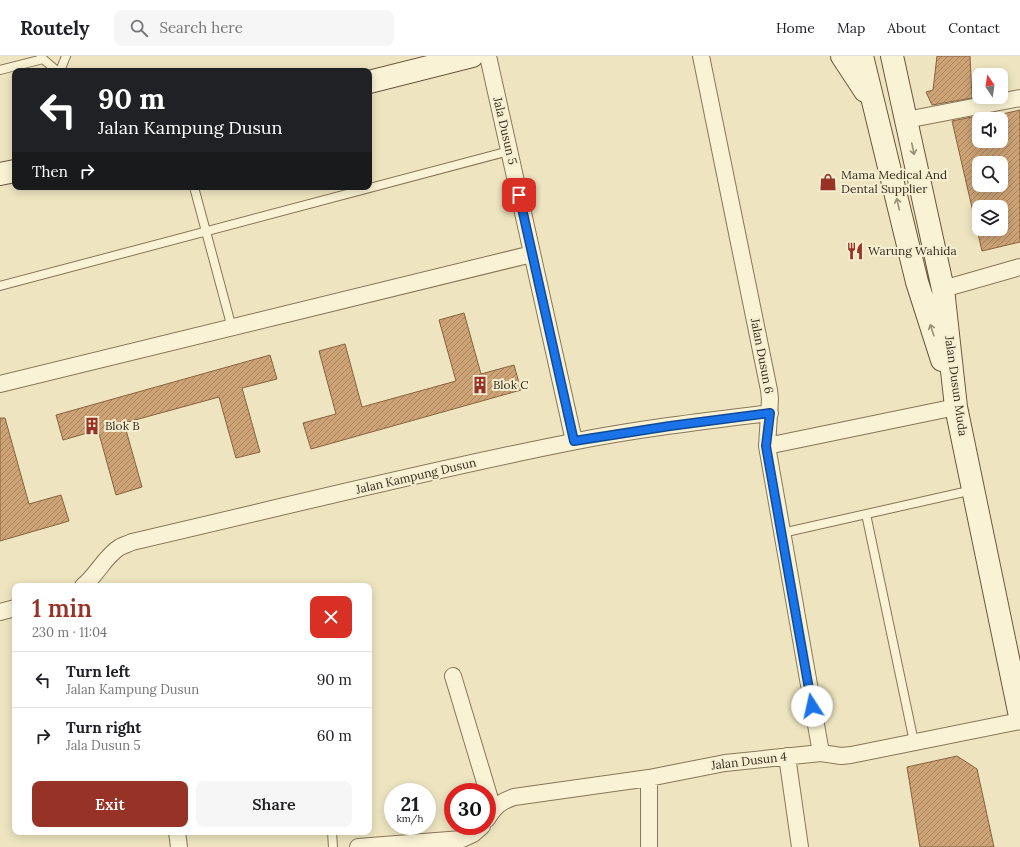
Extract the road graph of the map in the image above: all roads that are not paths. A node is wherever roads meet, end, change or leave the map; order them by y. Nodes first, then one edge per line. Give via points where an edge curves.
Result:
1 (66, 56) edge
2 (468, 56) edge
3 (488, 56) edge
4 (701, 56) edge
5 (842, 56) edge
6 (862, 56) edge
7 (892, 56) edge
8 (899, 56) edge
9 (42, 58) edge
10 (54, 68) edge
11 (60, 68) edge
12 (0, 70) edge
13 (372, 81) edge
14 (1020, 98) edge
15 (874, 105) junction
16 (904, 110) junction
17 (509, 150) junction
18 (12, 172) edge
19 (0, 174) edge
20 (372, 187) edge
21 (195, 190) edge
22 (359, 190) edge
23 (206, 231) junction
24 (532, 254) junction
25 (1020, 267) edge
26 (0, 286) edge
27 (943, 288) junction
28 (232, 328) junction
29 (0, 384) edge
30 (956, 407) junction
31 (770, 413) junction
32 (574, 441) junction
33 (766, 446) junction
34 (973, 490) junction
35 (866, 514) junction
36 (782, 533) junction
37 (87, 583) edge
38 (12, 609) edge
39 (0, 612) edge
40 (453, 676) dead end
41 (1020, 716) edge
42 (1020, 721) edge
43 (914, 742) junction
44 (821, 753) junction
45 (787, 756) junction
46 (649, 778) junction
47 (482, 783) edge
48 (496, 808) edge
49 (177, 835) edge
50 (332, 835) edge
51 (471, 835) edge
52 (402, 845) edge
53 (179, 847) edge
54 (333, 847) edge
55 (358, 847) edge
56 (649, 847) edge
57 (800, 847) edge

1 - 11 lane
2 - 13 main road
3 - 17 street, Jala Dusun 5
4 - 31 street, Jalan Dusun 6 via 769,390
5 - 15 main road
6 - 15 main road
7 - 16 main road, Jalan Dusun Muda
8 - 16 main road
9 - 10 lane
9 - 12 lane
14 - 16 street
30 -> 15 main road via 917,282
16 -> 27 main road, Jalan Dusun Muda
17 - 20 lane
17 - 24 street, Jala Dusun 5
18 - 19 main road
21 - 23 lane
22 - 23 lane
23 - 26 lane
23 - 28 lane
24 - 28 street
24 - 32 street, Jala Dusun 5
25 - 27 street
27 - 30 main road, Jalan Dusun Muda
28 - 29 street
30 - 33 street
30 - 34 main road, Jalan Dusun Muda
31 - 32 street, Jalan Kampung Dusun
31 - 33 street, Jalan Dusun 6
32 - 37 street, Jalan Kampung Dusun via 472,462 132,542 119,548 109,557
33 - 36 street, Jalan Dusun 6
34 - 35 lane
34 - 41 main road, Jalan Dusun Muda
35 - 36 lane
35 - 43 lane
36 - 44 street, Jalan Dusun 6
38 - 39 street
40 - 47 street
42 - 43 street, Jalan Dusun 4
43 - 44 street, Jalan Dusun 4 via 851,755
44 - 45 street, Jalan Dusun 4
45 - 46 street, Jalan Dusun 4 via 725,763
45 - 57 street
46 - 48 street, Jalan Dusun 4 via 514,797 502,801
46 - 56 street
49 - 53 street
50 - 54 lane
51 - 52 street via 462,839
52 - 55 street

